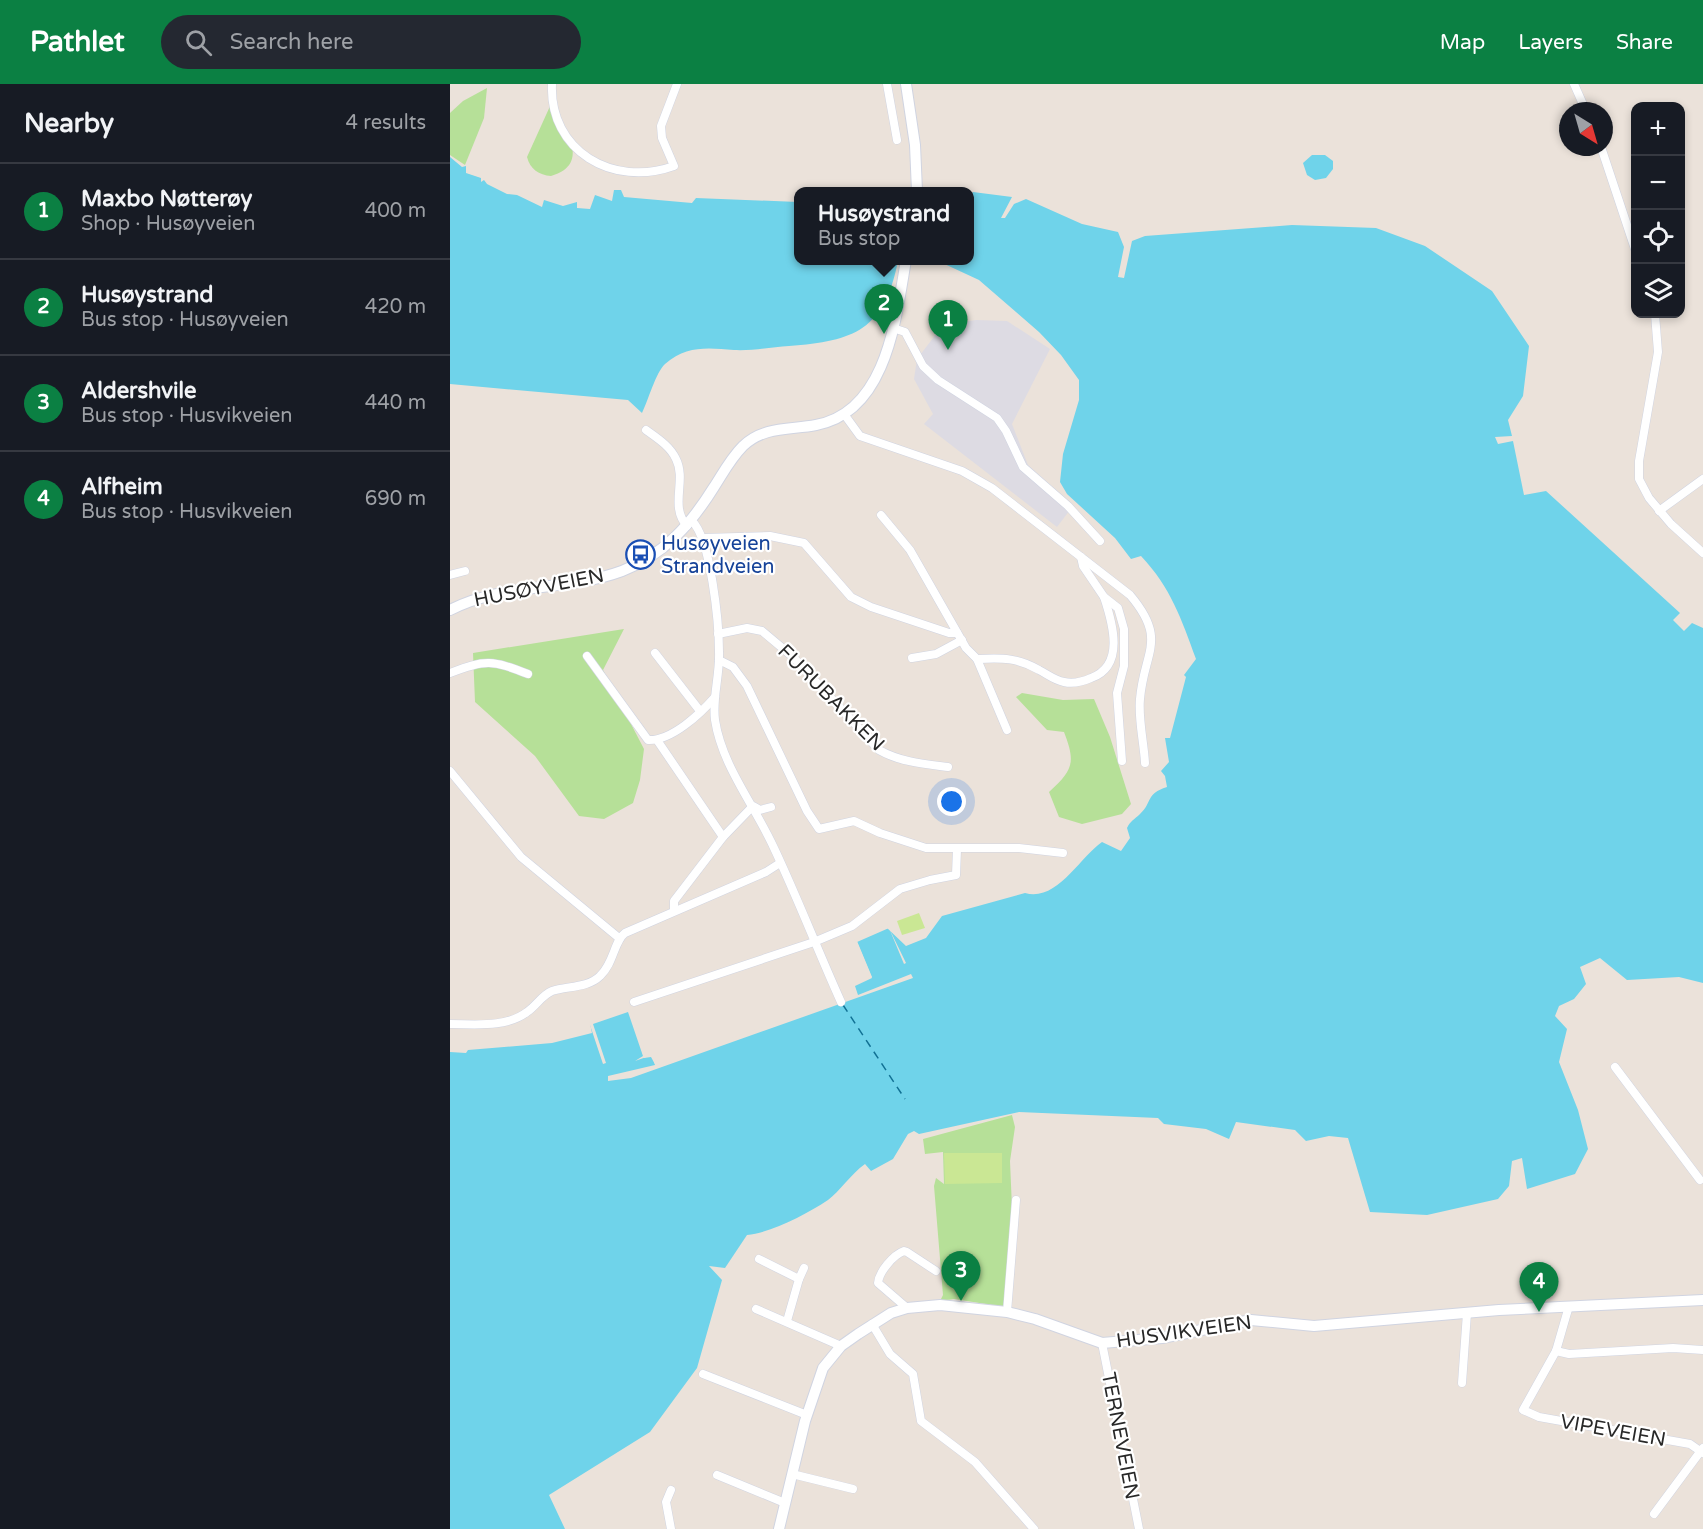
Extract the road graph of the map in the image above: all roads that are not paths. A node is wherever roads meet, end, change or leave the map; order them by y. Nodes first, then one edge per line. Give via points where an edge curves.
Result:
1 (552, 84) edge
2 (677, 84) edge
3 (887, 84) edge
4 (906, 84) edge
5 (1574, 84) edge
6 (1582, 102) edge
7 (897, 140) dead end
8 (1604, 156) edge
9 (916, 187) edge
10 (1631, 240) edge
11 (905, 265) edge
12 (1654, 318) edge
13 (893, 328) junction
14 (844, 414) junction
15 (645, 430) dead end
16 (1703, 479) edge
17 (1659, 511) junction
18 (881, 516) dead end
19 (689, 523) junction
20 (704, 538) junction
21 (1100, 541) dead end
22 (1703, 553) edge
23 (1081, 557) junction
24 (465, 571) dead end
25 (450, 575) edge
26 (1104, 597) junction
27 (450, 610) edge
28 (718, 634) junction
29 (959, 637) junction
30 (655, 653) dead end
31 (587, 656) dead end
32 (912, 658) dead end
33 (977, 659) junction
34 (719, 660) junction
35 (450, 674) edge
36 (528, 674) dead end
37 (716, 695) junction
38 (700, 711) junction
39 (1007, 730) dead end
40 (657, 740) junction
41 (1122, 761) dead end
42 (1145, 763) dead end
43 (948, 766) dead end
44 (450, 771) edge
45 (753, 806) junction
46 (771, 807) dead end
47 (723, 837) junction
48 (957, 849) junction
49 (1063, 853) dead end
50 (780, 863) junction
51 (674, 910) junction
52 (619, 938) junction
53 (814, 942) junction
54 (634, 1002) dead end
55 (841, 1002) dead end
56 (450, 1024) edge
57 (1615, 1067) dead end
58 (1702, 1180) edge
59 (1016, 1200) dead end
60 (759, 1259) dead end
61 (804, 1268) dead end
62 (936, 1271) dead end
63 (799, 1279) junction
64 (1703, 1300) edge
65 (1569, 1306) junction
66 (906, 1308) junction
67 (756, 1309) dead end
68 (1007, 1312) junction
69 (1467, 1313) junction
70 (787, 1321) junction
71 (872, 1324) junction
72 (1102, 1343) junction
73 (841, 1346) junction
74 (1703, 1350) edge
75 (1556, 1351) junction
76 (703, 1374) dead end
77 (1462, 1383) dead end
78 (807, 1415) junction
79 (1702, 1450) edge
80 (792, 1474) junction
81 (717, 1475) dead end
82 (853, 1489) dead end
83 (671, 1490) dead end
84 (785, 1503) junction
85 (1654, 1514) dead end
86 (671, 1529) edge
87 (779, 1529) edge
88 (1034, 1529) edge
89 (1139, 1529) edge

1 - 2 street via 551,104 556,118 589,161 628,171 674,166 662,138 662,126
3 - 7 street
4 - 9 main road via 915,145
5 - 6 street
8 - 10 street
11 - 13 main road, HUSØYVEIEN
12 - 17 street via 1658,352 1638,468 1641,483
13 - 14 main road, HUSØYVEIEN via 873,382 860,401
13 - 21 street via 905,332 923,366 938,380 997,418 1023,467 1068,506
14 - 19 main road, HUSØYVEIEN via 816,425 772,430 748,442
14 - 23 street via 860,436 962,471 992,488
15 - 19 street via 664,444 677,461 678,511
16 - 17 street
17 - 22 street
18 - 29 street via 910,550
19 - 20 street
19 - 27 main road, HUSØYVEIEN via 659,552 622,571 575,584 481,596
20 - 28 street
20 - 29 street via 770,536 804,543 841,588 858,602
23 - 26 street
23 - 42 street via 1131,595 1151,629 1153,639 1139,701
24 - 25 street
26 - 33 street via 1113,653 1110,663 1098,675 1075,683 1063,682 1022,661 1005,657
26 - 41 street via 1118,608 1124,629 1124,666 1117,693
28 - 34 street
28 - 43 street, FURUBAKKEN via 747,628 762,631 793,657 879,750 913,762
29 - 32 street via 931,656
29 - 33 street
30 - 38 street
31 - 40 street via 639,730 648,740
33 - 39 street
34 - 37 street
34 - 48 street via 733,667 747,686 819,829 854,821 926,848
35 - 36 street via 495,661
37 - 38 street
37 - 45 street via 718,735
38 - 40 street
40 - 47 street
44 - 52 street via 521,858
45 - 46 street via 760,810
45 - 47 street
45 - 50 street
47 - 51 street via 674,900
48 - 49 street via 1019,848
48 - 53 street via 956,875 900,889 852,926
50 - 51 street
50 - 53 street
51 - 52 street
52 - 56 street via 615,955 593,981 551,992 516,1019
53 - 54 street
53 - 55 street
57 - 58 street
59 - 68 street
60 - 63 street
61 - 63 street
62 - 66 street via 907,1252 895,1255 878,1283
63 - 70 street
64 - 65 main road, HUSVIKVEIEN
65 - 69 main road, HUSVIKVEIEN
65 - 75 street
66 - 68 main road, HUSVIKVEIEN via 940,1305
66 - 71 main road, HUSVIKVEIEN
67 - 70 street
68 - 72 main road, HUSVIKVEIEN
69 - 72 main road, HUSVIKVEIEN via 1298,1326 1251,1320 1162,1338
69 - 77 street
70 - 73 street
71 - 73 main road, HUSVIKVEIEN
71 - 88 street via 890,1354 914,1374 921,1421 975,1462
72 - 89 street, TERNEVEIEN
73 - 78 main road, HUSVIKVEIEN via 823,1368
74 - 75 street via 1569,1354
75 - 79 street, VIPEVEIEN via 1523,1410 1539,1417 1685,1443
76 - 78 street
78 - 80 main road, HUSVIKVEIEN
79 - 85 street
80 - 82 street
80 - 84 main road, HUSVIKVEIEN
81 - 84 street
83 - 86 street via 666,1502
84 - 87 main road, HUSVIKVEIEN

